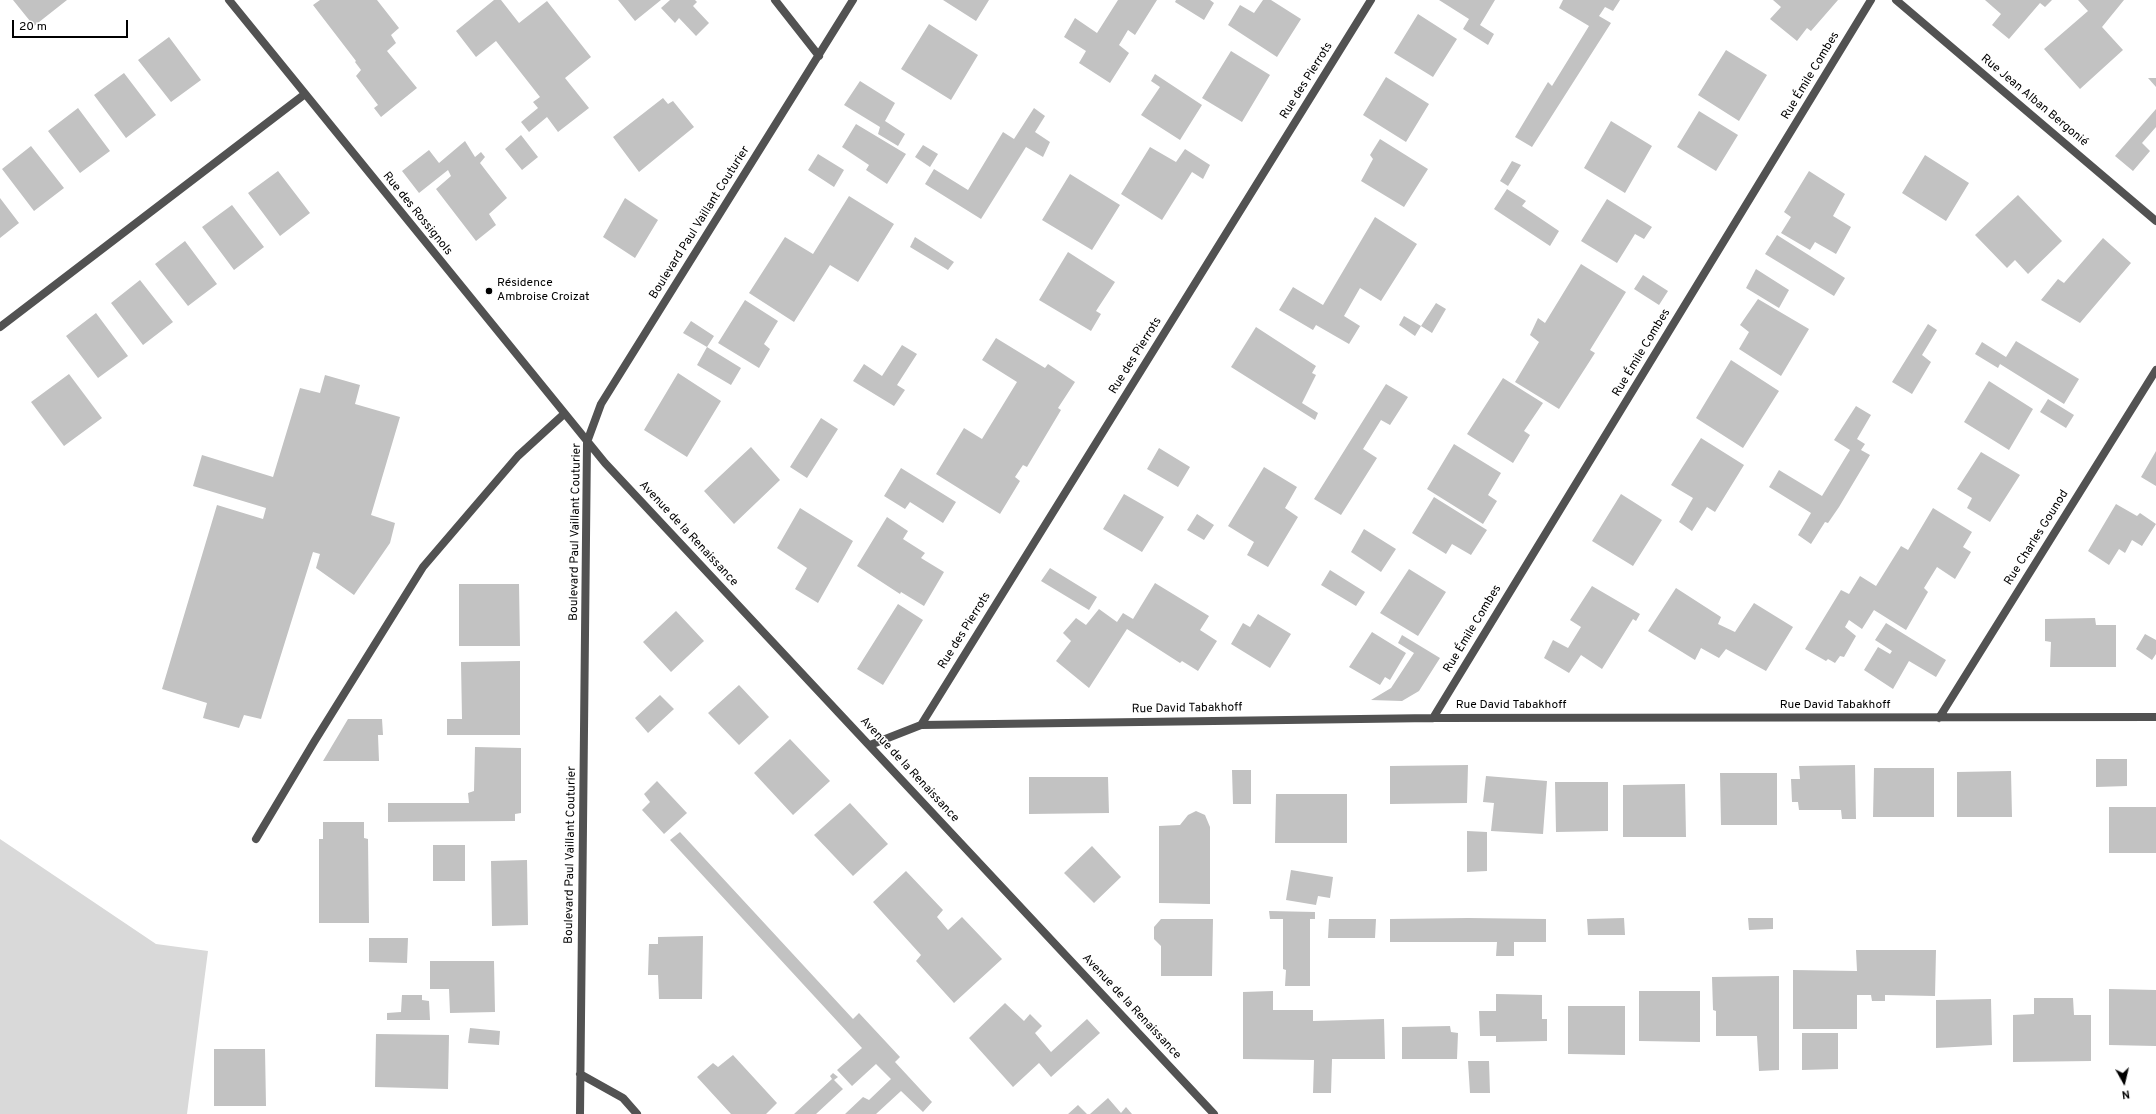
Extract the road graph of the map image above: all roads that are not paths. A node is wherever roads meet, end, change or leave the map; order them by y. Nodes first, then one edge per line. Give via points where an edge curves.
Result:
1 (229, 0) edge
2 (775, 0) edge
3 (853, 0) edge
4 (1371, 0) edge
5 (1871, 0) edge
6 (1896, 0) edge
7 (819, 56) junction
8 (305, 94) junction
9 (2156, 221) edge
10 (0, 327) edge
11 (2156, 370) edge
12 (564, 414) junction
13 (587, 442) junction
14 (2156, 717) edge
15 (1433, 718) junction
16 (1939, 718) junction
17 (921, 725) junction
18 (870, 746) junction
19 (256, 839) dead end
20 (580, 1074) junction
21 (580, 1114) edge
22 (637, 1114) edge
23 (1214, 1114) edge

1 - 8 street, Rue des Rossignols
2 - 7 street
3 - 7 street, Boulevard Paul Vaillant Couturier
4 - 17 street, Rue des Pierrots
5 - 15 street, Rue Émile Combes
6 - 9 street, Rue Jean Alban Bergonié
7 - 13 street, Boulevard Paul Vaillant Couturier via 601,404
8 - 10 street
8 - 12 street, Rue des Rossignols
11 - 16 street, Rue Charles Gounod
12 - 13 street, Rue des Rossignols
12 - 19 street via 518,456 424,567
13 - 18 street, Avenue de la Renaissance
13 - 20 street, Boulevard Paul Vaillant Couturier
14 - 16 street, Rue David Tabakhoff
15 - 16 street, Rue David Tabakhoff
15 - 17 street, Rue David Tabakhoff
17 - 18 street, Rue David Tabakhoff
18 - 23 street, Avenue de la Renaissance
20 - 21 street, Boulevard Paul Vaillant Couturier
20 - 22 street via 623,1098

